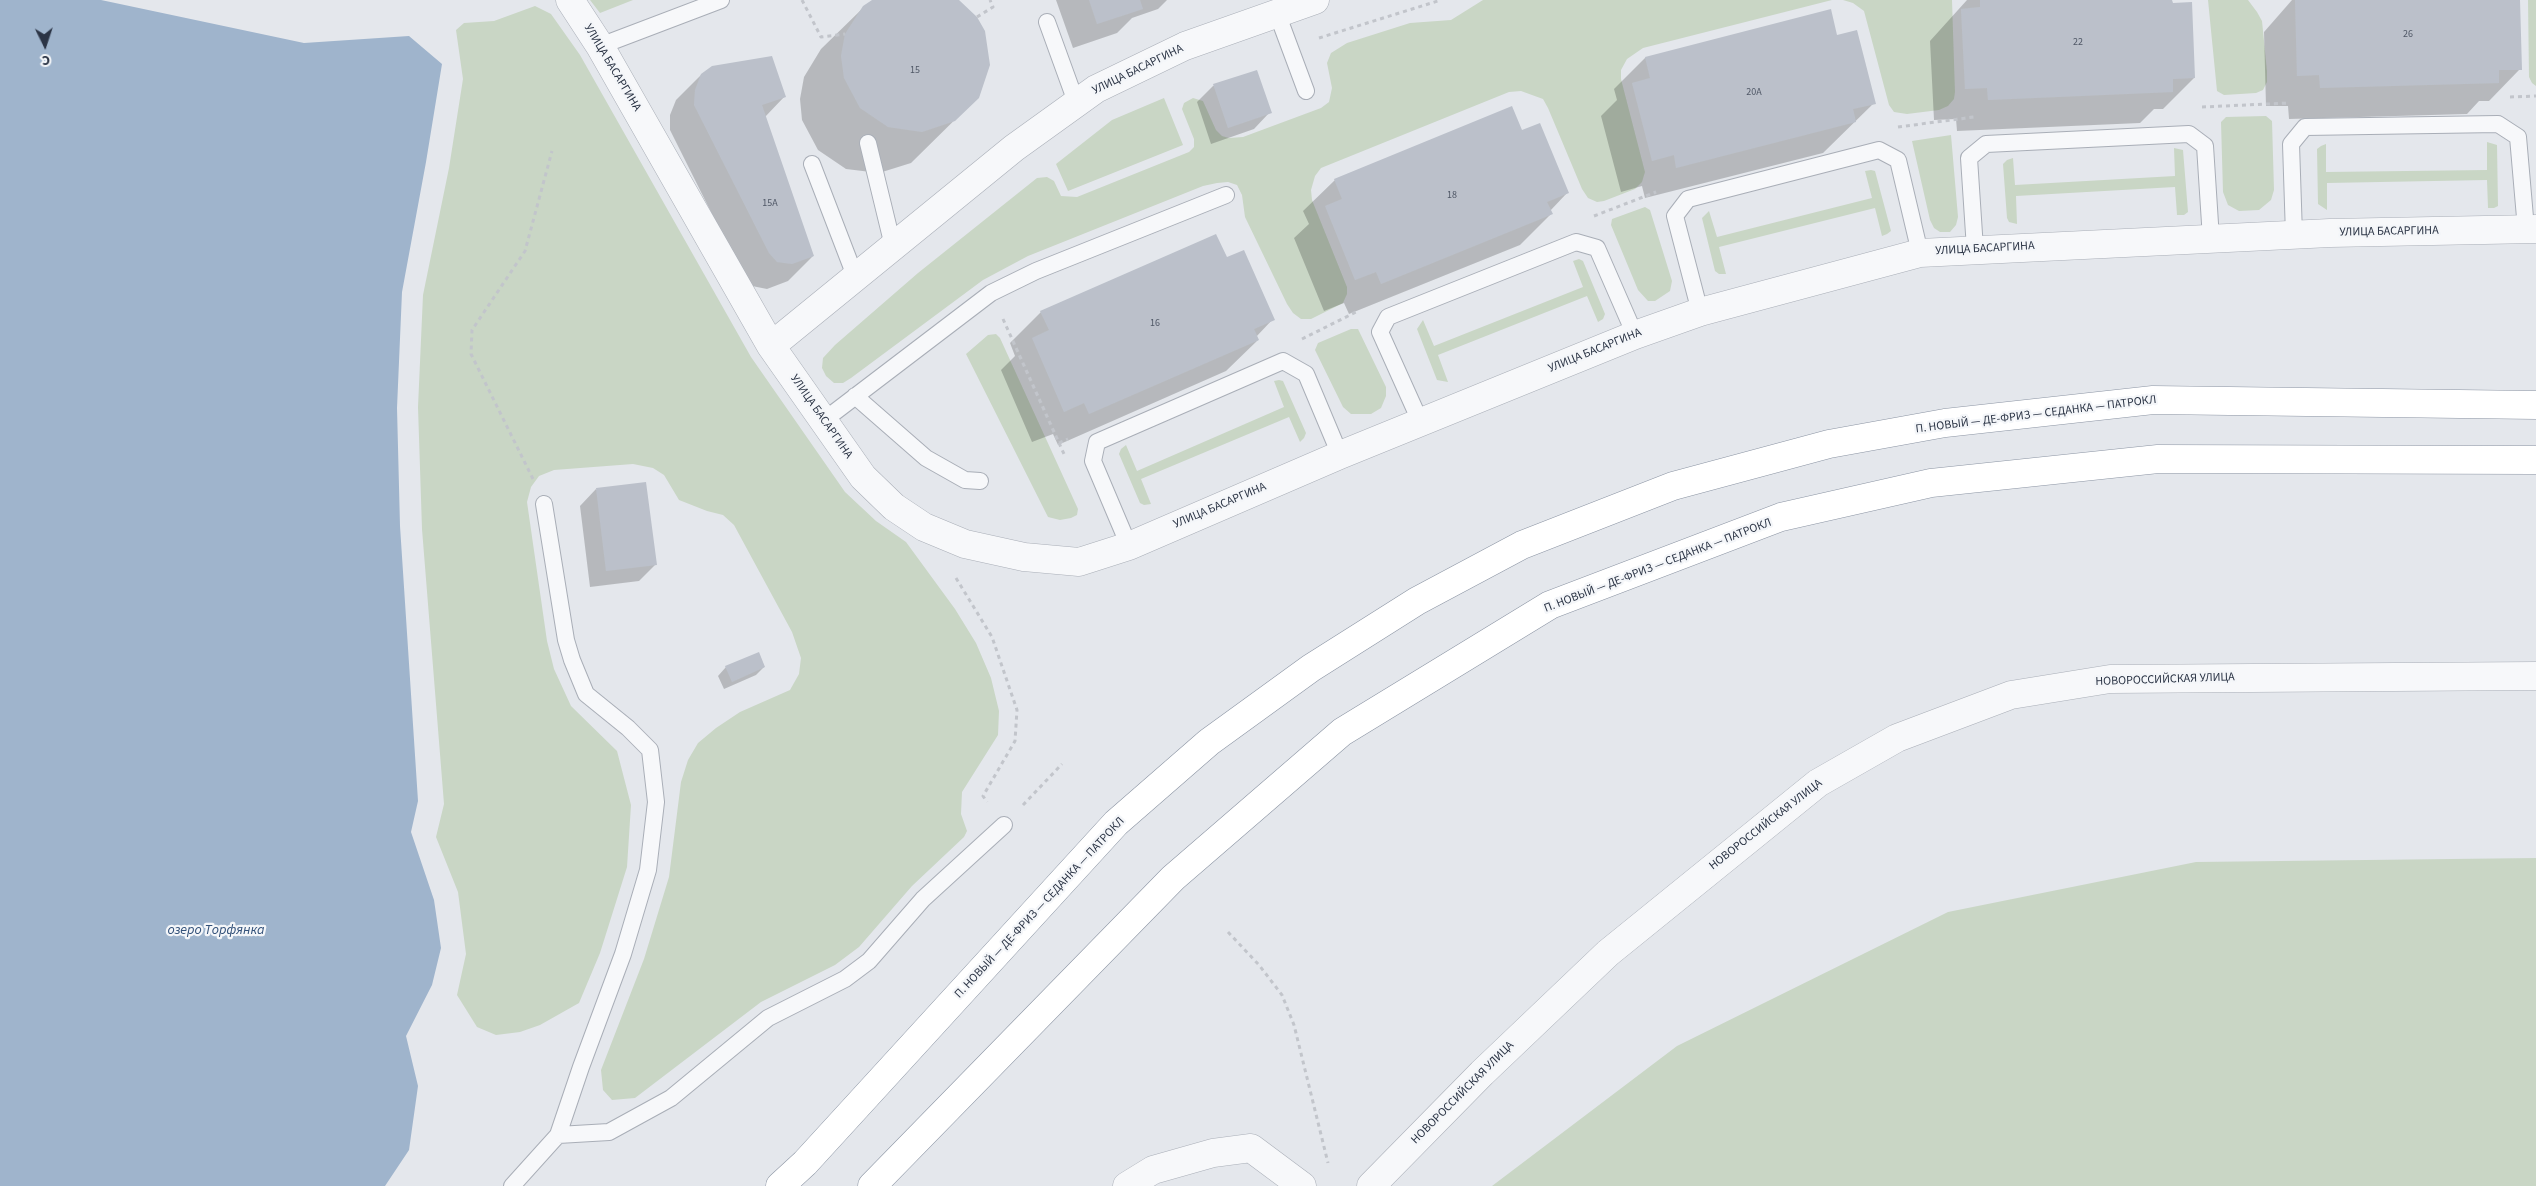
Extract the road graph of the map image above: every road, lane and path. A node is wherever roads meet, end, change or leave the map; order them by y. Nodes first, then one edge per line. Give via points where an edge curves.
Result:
1 (570, 0) edge
2 (721, 0) edge
3 (802, 0) edge
4 (990, 0) edge
5 (1315, 0) edge
6 (1441, 0) edge
7 (1277, 12) junction
8 (977, 17) dead end
9 (1047, 22) dead end
10 (845, 34) dead end
11 (1288, 44) junction
12 (600, 46) junction
13 (1306, 91) dead end
14 (1076, 102) junction
15 (2276, 104) dead end
16 (2216, 106) dead end
17 (1962, 118) dead end
18 (1900, 126) dead end
19 (868, 143) dead end
20 (552, 151) dead end
21 (812, 164) dead end
22 (1665, 188) dead end
23 (1226, 195) dead end
24 (1597, 215) dead end
25 (2531, 229) edge
26 (2294, 235) junction
27 (2211, 239) junction
28 (893, 246) junction
29 (1975, 249) junction
30 (1920, 253) junction
31 (855, 276) junction
32 (991, 293) junction
33 (1362, 309) dead end
34 (1700, 312) junction
35 (1635, 335) junction
36 (1296, 342) dead end
37 (772, 346) junction
38 (855, 396) junction
39 (2536, 405) edge
40 (823, 421) junction
41 (1420, 421) junction
42 (1078, 435) dead end
43 (1340, 455) junction
44 (2536, 460) edge
45 (980, 481) dead end
46 (544, 504) joint
47 (924, 527) junction
48 (1128, 546) junction
49 (2536, 676) edge
50 (1062, 764) dead end
51 (1004, 825) junction
52 (1228, 932) dead end
53 (558, 1135) junction
54 (1329, 1167) dead end
55 (512, 1186) edge
56 (780, 1186) edge
57 (872, 1186) edge
58 (1127, 1186) edge
59 (1302, 1186) edge
60 (1371, 1186) edge

1 - 12 street, УЛИЦА БАСАРГИНА
2 - 12 lane
3 - 10 path via 821,37
4 - 8 path via 993,7
5 - 7 street, УЛИЦА БАСАРГИНА
6 - 11 path
7 - 11 lane
7 - 14 street, УЛИЦА БАСАРГИНА via 1185,46
9 - 14 lane
11 - 13 lane
12 - 37 street, УЛИЦА БАСАРГИНА
14 - 28 street, УЛИЦА БАСАРГИНА
15 - 16 path
17 - 18 path
19 - 28 lane
20 - 46 path via 524,251 472,330 471,354
21 - 31 lane
22 - 24 path
23 - 32 lane via 1036,271
25 - 26 street, УЛИЦА БАСАРГИНА
25 - 26 lane via 2518,137 2498,124 2305,127 2291,144
26 - 27 street, УЛИЦА БАСАРГИНА
27 - 29 street, УЛИЦА БАСАРГИНА
27 - 29 lane via 2205,146 2189,134 1986,144 1969,158
28 - 31 street, УЛИЦА БАСАРГИНА
29 - 30 street, УЛИЦА БАСАРГИНА
30 - 34 street, УЛИЦА БАСАРГИНА
30 - 34 lane via 1898,160 1879,150 1688,199 1675,216
31 - 37 street, УЛИЦА БАСАРГИНА
32 - 38 lane
32 - 42 path via 1060,443
33 - 36 path
34 - 35 street, УЛИЦА БАСАРГИНА
35 - 41 street, УЛИЦА БАСАРГИНА
35 - 41 lane via 1597,248 1576,242 1388,317 1380,332
37 - 40 street, УЛИЦА БАСАРГИНА
38 - 40 lane
38 - 45 lane via 926,458 965,480
39 - 56 highway, П. НОВЫЙ — ДЕ-ФРИЗ — СЕДАНКА — ПАТРОКЛ via 2153,400 1945,423 1829,444 1673,486 1522,545 1417,601 1311,668 1209,742 1116,823 805,1163
40 - 47 street, УЛИЦА БАСАРГИНА via 863,477 894,507
41 - 43 street, УЛИЦА БАСАРГИНА
43 - 48 street, УЛИЦА БАСАРГИНА
43 - 48 lane via 1306,374 1282,361 1097,442 1093,461
44 - 57 highway, П. НОВЫЙ — ДЕ-ФРИЗ — СЕДАНКА — ПАТРОКЛ via 2158,459 1931,484 1781,517 1550,606 1342,732 1173,878
46 - 53 lane via 572,660 586,694 650,750 656,802 648,870 623,954
47 - 48 street, УЛИЦА БАСАРГИНА via 965,544 1024,557 1079,562
47 - 51 path via 992,637 1017,710 1015,741 983,796
49 - 60 street, НОВОРОССИЙСКАЯ УЛИЦА via 2110,679 2011,695 1897,738 1818,783 1608,952
50 - 51 path
51 - 53 lane via 923,898 869,961 845,979 768,1018 671,1098 609,1132
52 - 54 path via 1282,995 1294,1025
53 - 55 lane
58 - 59 street via 1153,1170 1213,1153 1250,1148

